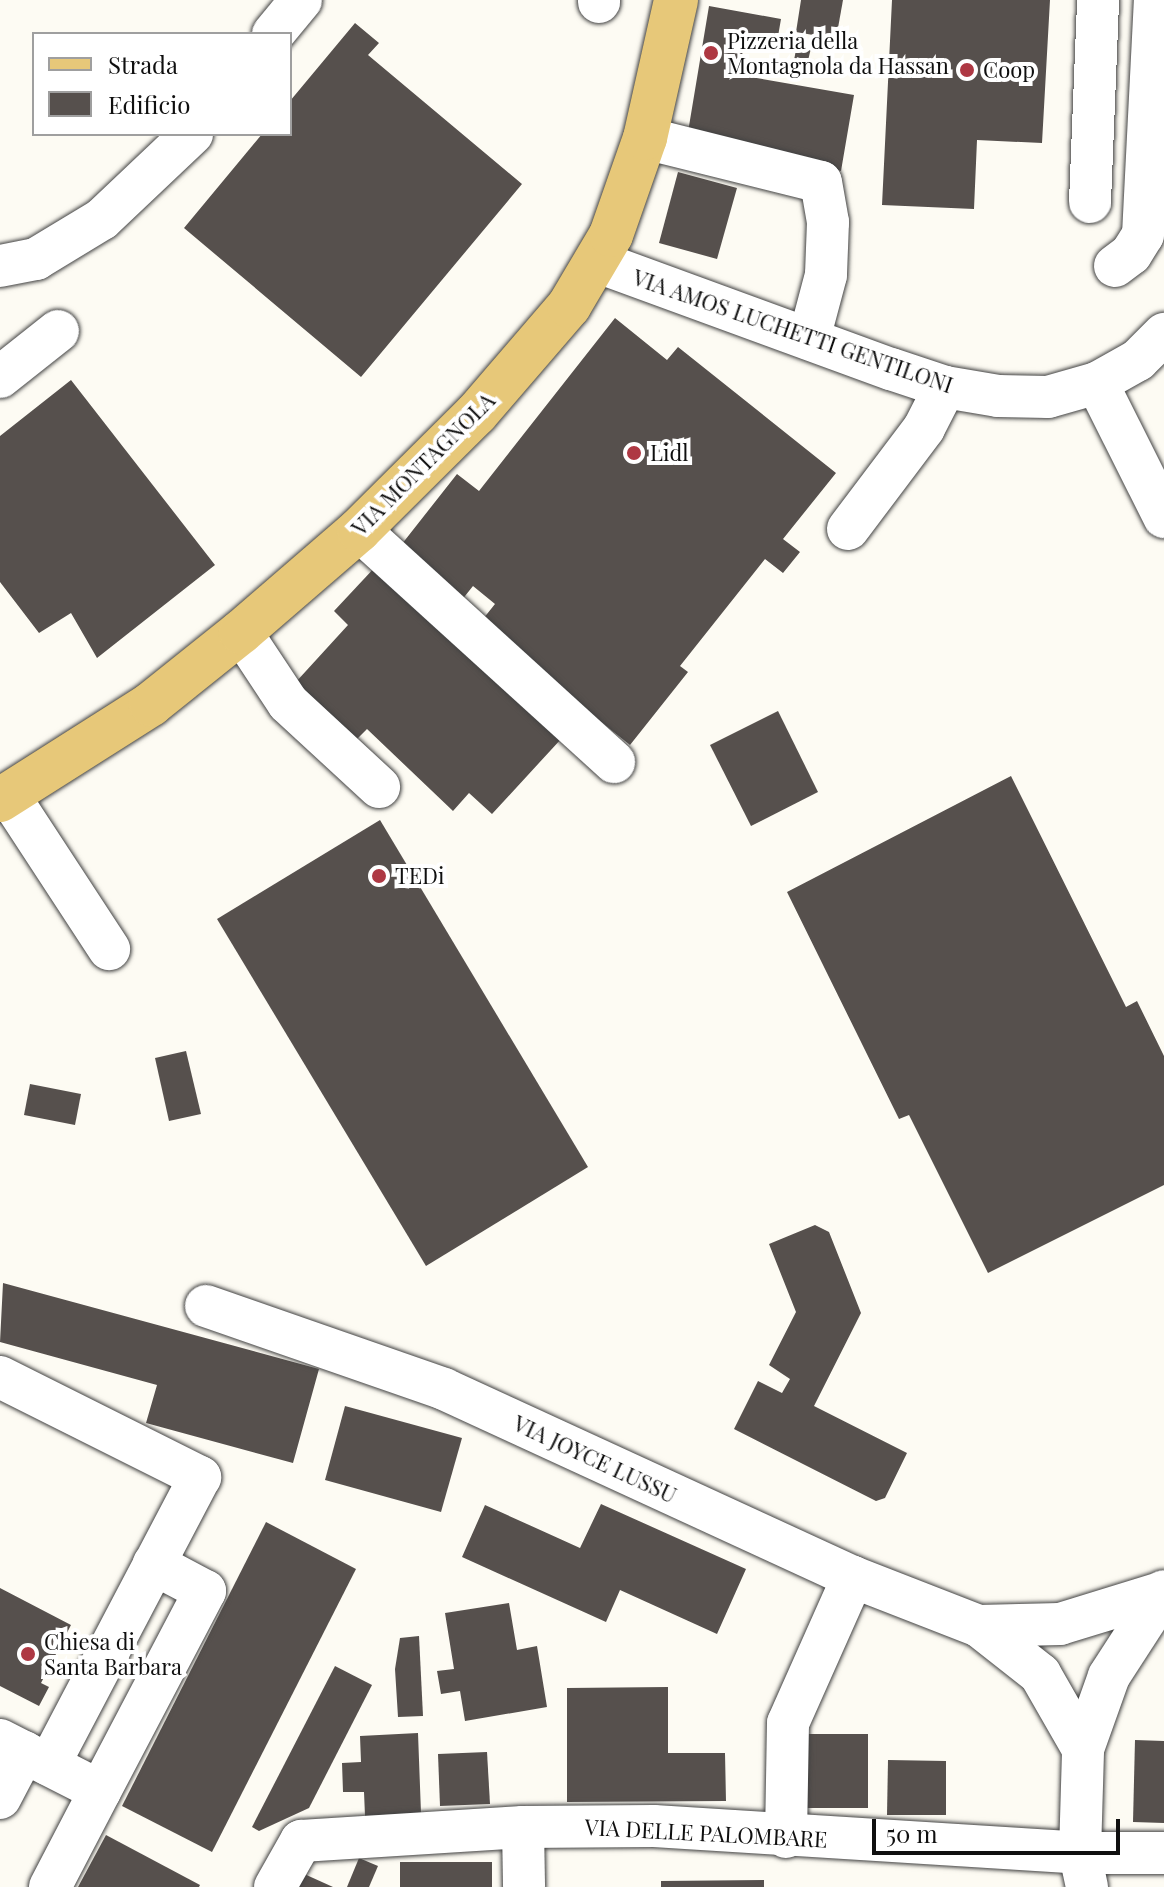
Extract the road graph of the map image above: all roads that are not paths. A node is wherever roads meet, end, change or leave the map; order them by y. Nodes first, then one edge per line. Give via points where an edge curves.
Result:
1 (301, 0) edge
2 (676, 0) edge
3 (1098, 0) edge
4 (1155, 0) edge
5 (275, 32) edge
6 (190, 136) edge
7 (645, 138) junction
8 (1090, 202) dead end
9 (598, 262) junction
10 (0, 266) edge
11 (1115, 266) dead end
12 (58, 331) dead end
13 (1164, 334) edge
14 (809, 339) junction
15 (0, 377) edge
16 (1097, 383) junction
17 (945, 387) junction
18 (1164, 517) edge
19 (848, 529) dead end
20 (359, 530) junction
21 (241, 632) junction
22 (614, 762) dead end
23 (379, 787) dead end
24 (5, 798) edge
25 (109, 949) dead end
26 (206, 1306) dead end
27 (0, 1377) edge
28 (154, 1564) junction
29 (853, 1577) junction
30 (1163, 1592) edge
31 (1060, 1624) junction
32 (979, 1626) junction
33 (1040, 1674) junction
34 (1109, 1676) junction
35 (1083, 1749) junction
36 (24, 1752) edge
37 (100, 1791) junction
38 (0, 1798) edge
39 (523, 1827) junction
40 (786, 1837) junction
41 (1164, 1853) edge
42 (1084, 1870) edge
43 (50, 1887) edge
44 (275, 1887) edge
45 (524, 1887) edge

1 - 5 street
2 - 7 main road, VIA MONTAGNOLA
3 - 8 street
4 - 11 street via 1149,196 1143,235
6 - 10 street via 102,219 36,259
7 - 9 main road, VIA MONTAGNOLA
7 - 14 street via 821,182 828,222 826,275
9 - 14 street, VIA AMOS LUCHETTI GENTILONI
9 - 20 main road, VIA MONTAGNOLA via 569,306 476,414
12 - 15 street
13 - 16 street, VIA AMOS LUCHETTI GENTILONI via 1138,360
14 - 17 street, VIA AMOS LUCHETTI GENTILONI
16 - 17 street, VIA AMOS LUCHETTI GENTILONI via 1048,397
16 - 18 street
17 - 19 street via 924,428
20 - 21 main road, VIA MONTAGNOLA
20 - 22 street
21 - 23 street via 288,703
21 - 24 main road, VIA MONTAGNOLA via 151,704
24 - 25 street
26 - 29 street, VIA JOYCE LUSSU via 444,1389
27 - 28 street via 200,1477
28 - 36 street
28 - 37 street via 205,1591
29 - 32 street, VIA JOYCE LUSSU
29 - 40 street via 788,1723
30 - 31 street, VIA JOYCE LUSSU
30 - 34 street
31 - 32 street, VIA JOYCE LUSSU
31 - 34 street
32 - 33 street, VIA JOYCE LUSSU
33 - 34 street
33 - 35 street, VIA JOYCE LUSSU
34 - 35 street
35 - 42 street
36 - 37 street
36 - 38 street
37 - 43 street
39 - 40 street, VIA DELLE PALOMBARE via 654,1826
39 - 44 street, VIA DELLE PALOMBARE via 301,1841
39 - 45 street
40 - 42 street, VIA DELLE PALOMBARE
41 - 42 street, VIA DELLE PALOMBARE

